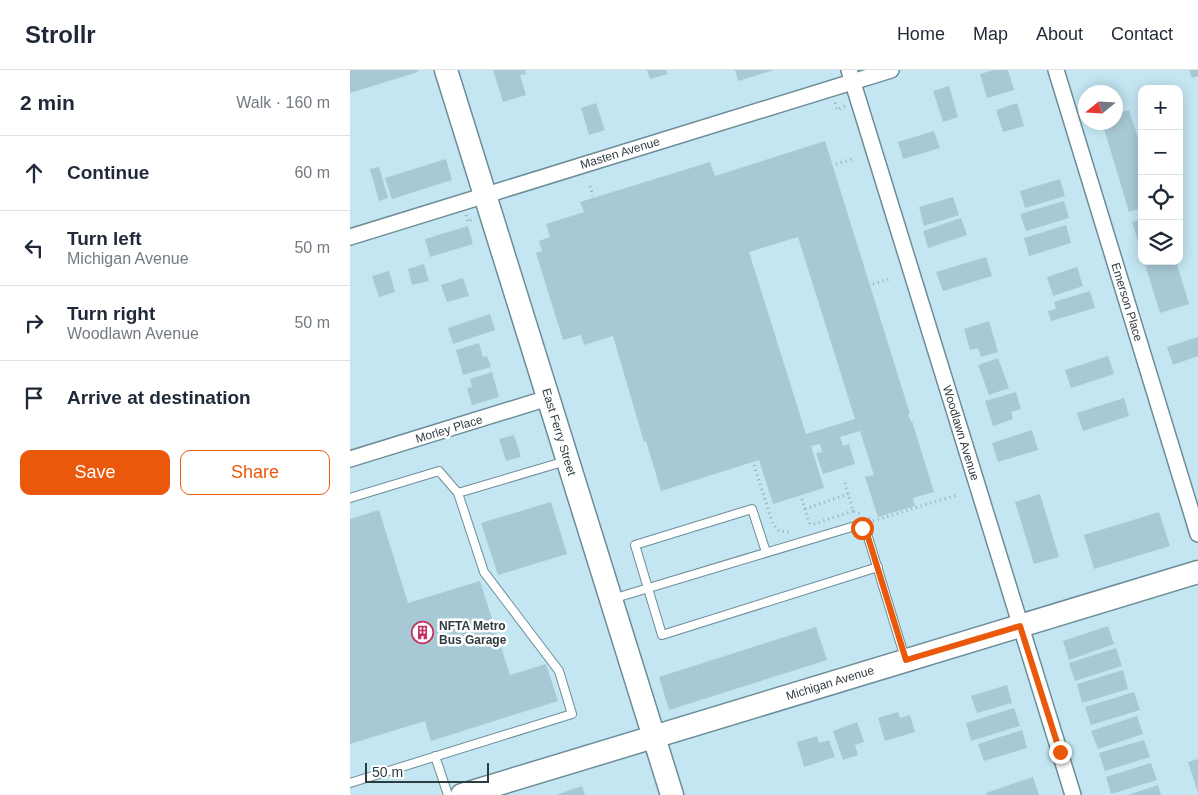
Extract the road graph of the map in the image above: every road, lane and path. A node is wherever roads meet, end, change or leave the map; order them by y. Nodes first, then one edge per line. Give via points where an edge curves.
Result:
1 (446, 70) edge
2 (890, 70) edge
3 (1056, 70) edge
4 (850, 76) edge
5 (846, 106) dead end
6 (837, 110) dead end
7 (852, 159) dead end
8 (836, 164) dead end
9 (590, 186) dead end
10 (484, 195) junction
11 (593, 196) dead end
12 (350, 237) edge
13 (889, 279) dead end
14 (873, 284) dead end
15 (548, 398) junction
16 (350, 460) edge
17 (568, 460) junction
18 (754, 466) dead end
19 (845, 483) dead end
20 (458, 494) junction
21 (848, 494) junction
22 (956, 495) dead end
23 (350, 498) edge
24 (802, 499) dead end
25 (804, 509) junction
26 (853, 511) junction
27 (810, 526) junction
28 (802, 528) dead end
29 (795, 530) dead end
30 (1198, 534) edge
31 (766, 552) junction
32 (878, 567) junction
33 (1198, 572) edge
34 (648, 588) junction
35 (611, 599) junction
36 (1020, 626) junction
37 (906, 660) junction
38 (654, 737) junction
39 (435, 756) junction
40 (350, 782) edge
41 (448, 795) edge
42 (462, 795) edge
43 (672, 795) edge
44 (1073, 795) edge

1 - 10 street, East Ferry Street
2 - 4 street, Masten Avenue
3 - 30 street, Emerson Place
4 - 10 street, Masten Avenue
4 - 36 street, Woodlawn Avenue
5 - 6 path
7 - 8 path
9 - 11 path
10 - 12 street, Masten Avenue
10 - 15 street, East Ferry Street
13 - 14 path
15 - 16 street, Morley Place
15 - 17 street, East Ferry Street
17 - 20 lane
17 - 35 street, East Ferry Street
18 - 29 path via 772,524 784,533
19 - 21 path
20 - 23 lane via 439,471
20 - 39 lane via 484,572 559,671 572,714
21 - 25 path
21 - 26 path
22 - 26 path via 873,521
24 - 25 path
25 - 27 path
26 - 27 path
27 - 28 path
31 - 32 lane via 855,526 862,528 868,537
31 - 34 lane
31 - 34 lane via 752,509 635,546
32 - 34 lane via 662,634
32 - 37 lane
33 - 36 street, Michigan Avenue
34 - 35 lane
35 - 38 street, East Ferry Street
36 - 37 street, Michigan Avenue
36 - 44 street, Woodlawn Avenue
37 - 38 street, Michigan Avenue
38 - 42 street, Michigan Avenue
38 - 43 street, East Ferry Street
39 - 40 lane
39 - 41 lane

